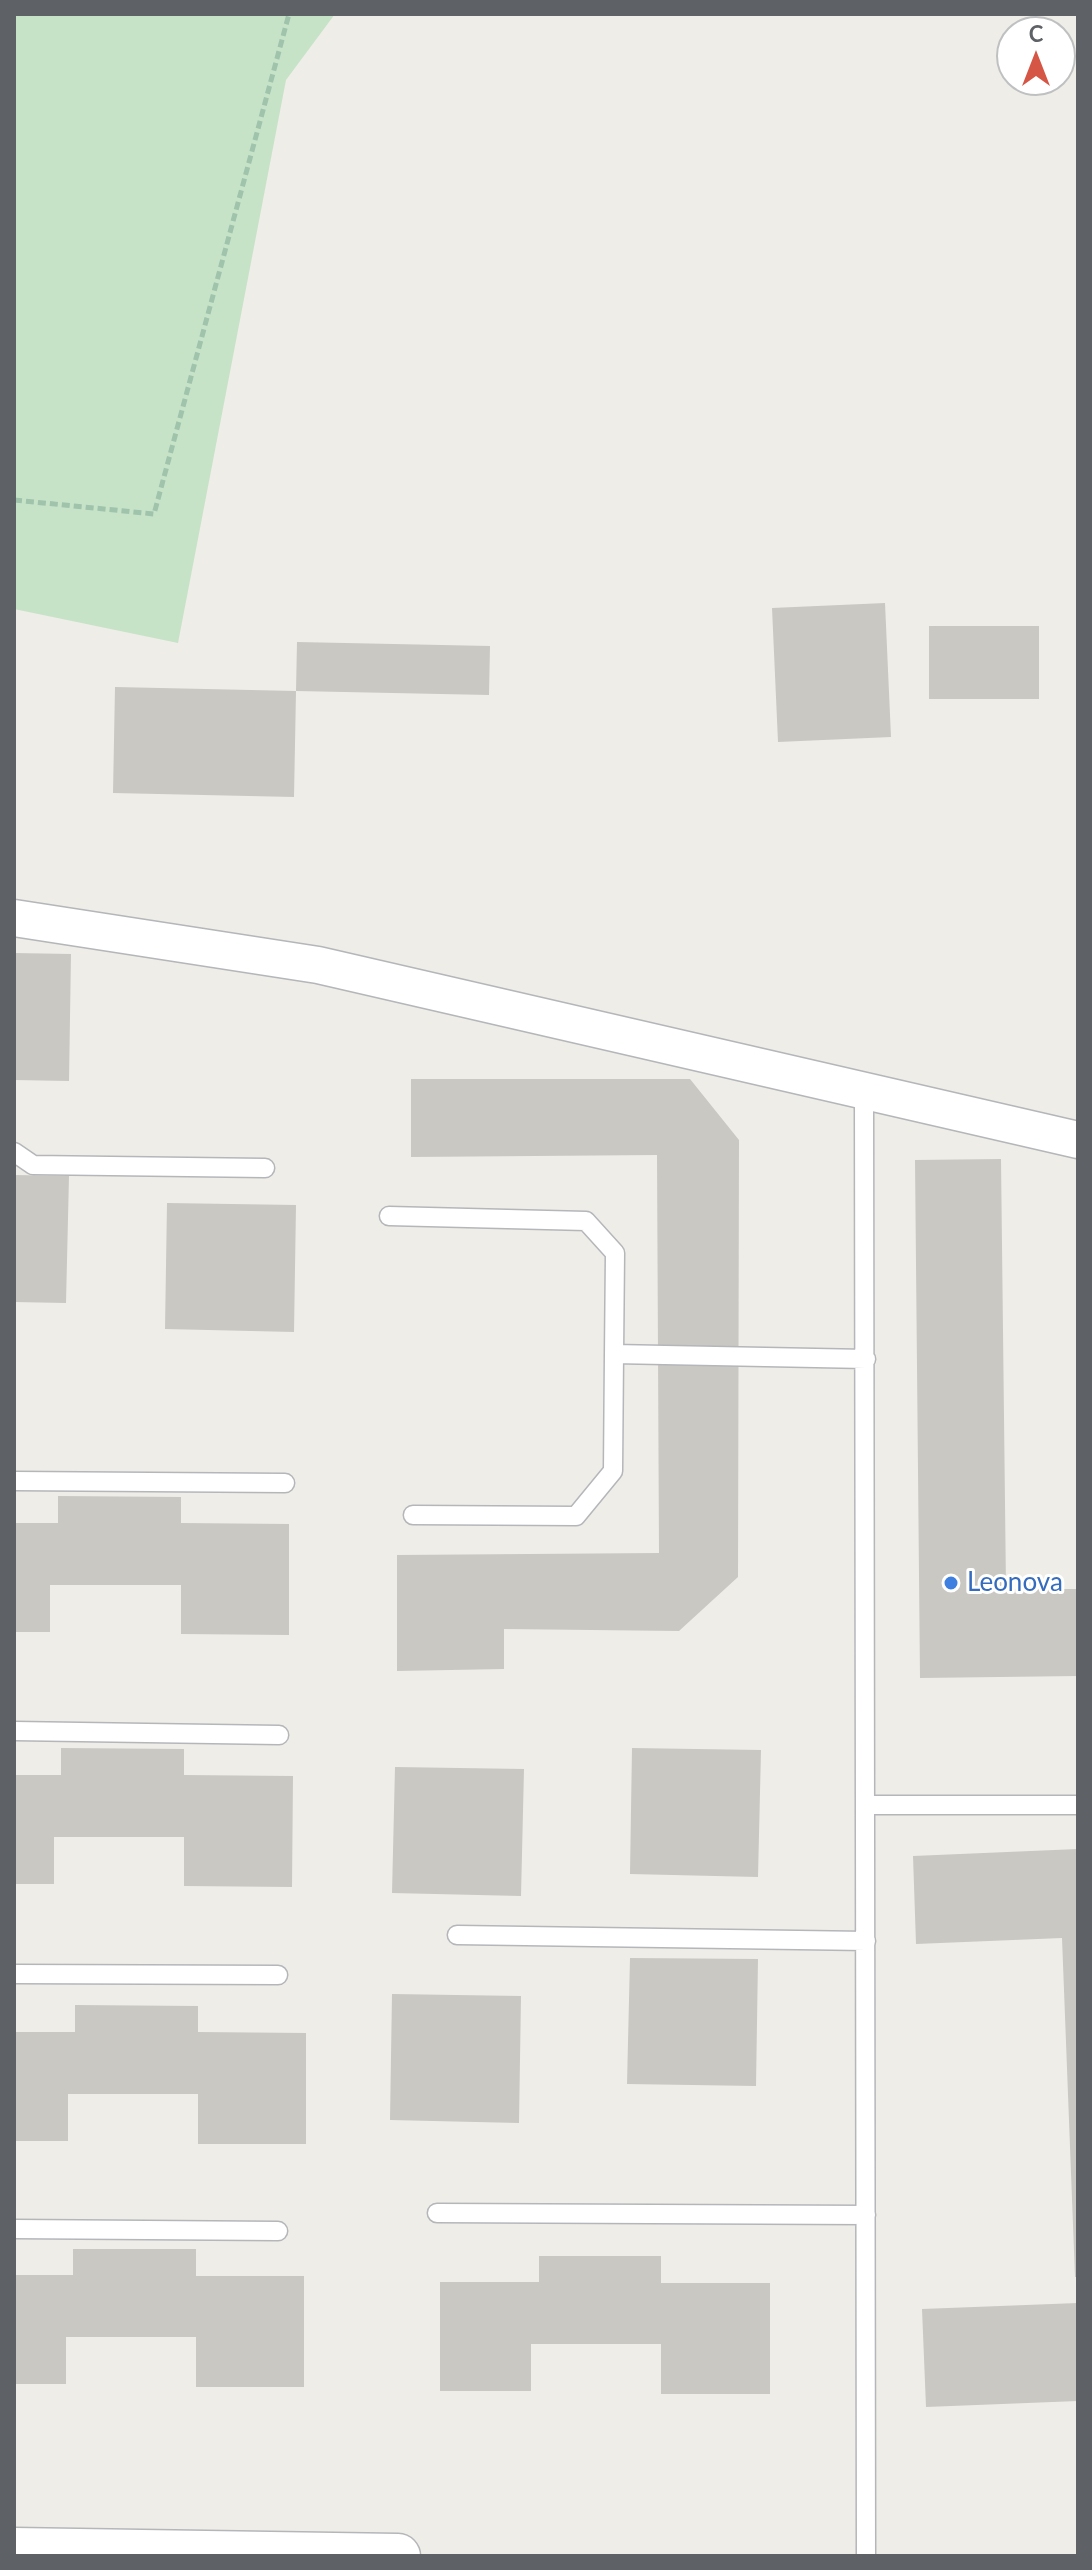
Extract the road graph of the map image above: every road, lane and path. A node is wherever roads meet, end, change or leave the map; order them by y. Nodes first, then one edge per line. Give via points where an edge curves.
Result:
1 (289, 14) edge
2 (14, 500) edge
3 (14, 918) edge
4 (864, 1093) junction
5 (1078, 1140) edge
6 (14, 1152) edge
7 (265, 1168) dead end
8 (389, 1216) dead end
9 (614, 1354) junction
10 (866, 1359) junction
11 (14, 1481) edge
12 (285, 1483) dead end
13 (413, 1515) dead end
14 (14, 1731) edge
15 (279, 1735) dead end
16 (866, 1805) junction
17 (1078, 1805) edge
18 (457, 1935) dead end
19 (866, 1941) junction
20 (14, 1974) edge
21 (278, 1975) dead end
22 (437, 2213) dead end
23 (866, 2215) junction
24 (14, 2229) edge
25 (278, 2231) dead end
26 (14, 2550) edge
27 (398, 2556) edge
28 (866, 2556) edge

1 - 2 path via 154,514
3 - 4 street via 318,965
4 - 5 street
4 - 10 lane
6 - 7 lane via 33,1165
8 - 9 lane via 586,1221 615,1253
9 - 10 lane
9 - 13 lane via 613,1471 576,1516
10 - 16 lane
11 - 12 lane
14 - 15 lane
16 - 17 lane
16 - 19 lane
18 - 19 lane
19 - 23 lane
20 - 21 lane
22 - 23 lane
23 - 28 lane
24 - 25 lane
26 - 27 street

